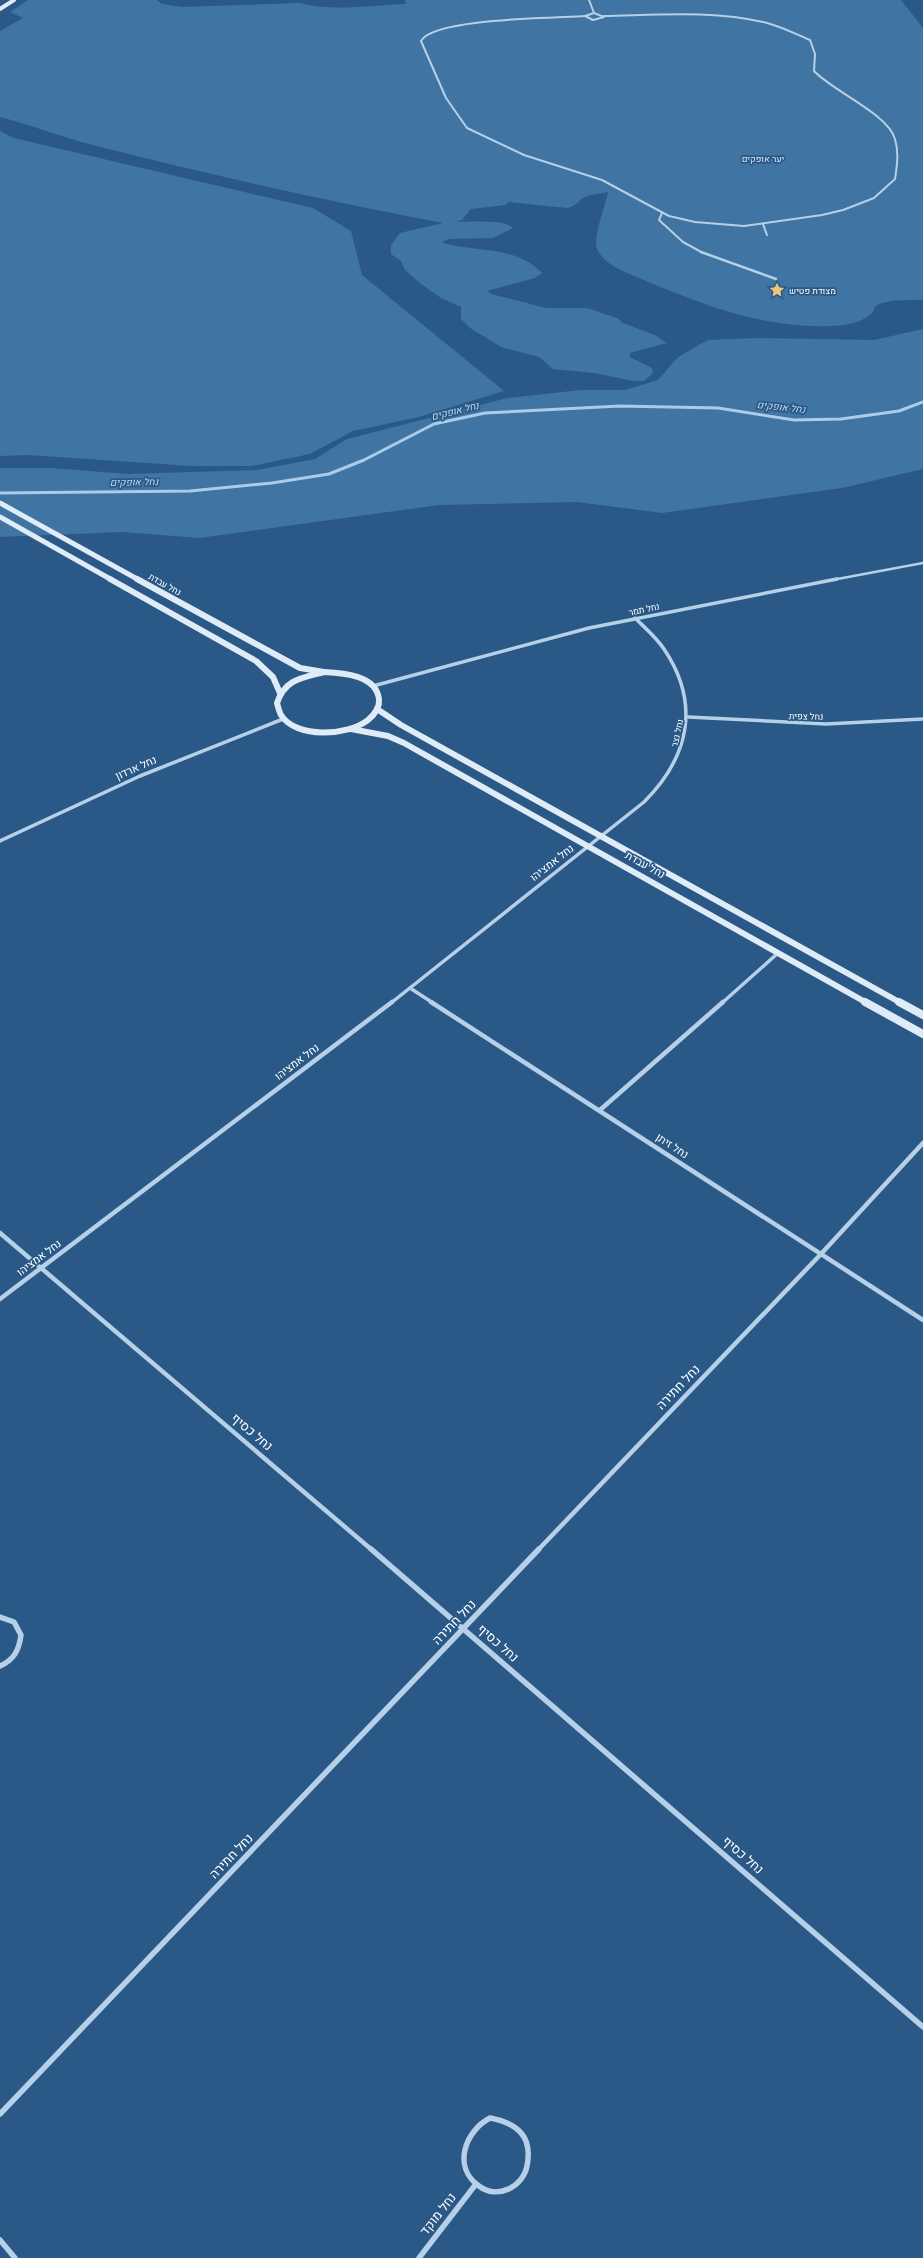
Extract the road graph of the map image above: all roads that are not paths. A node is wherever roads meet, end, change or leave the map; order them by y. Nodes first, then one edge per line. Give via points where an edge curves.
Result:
1 (14, 0) edge
2 (590, 0) edge
3 (0, 9) edge
4 (594, 13) junction
5 (585, 16) junction
6 (604, 16) junction
7 (662, 213) junction
8 (763, 224) junction
9 (767, 235) dead end
10 (776, 279) dead end
11 (0, 503) edge
12 (0, 517) edge
13 (923, 563) edge
14 (635, 618) junction
15 (324, 672) junction
16 (373, 686) junction
17 (280, 693) junction
18 (377, 709) junction
19 (688, 717) junction
20 (283, 719) junction
21 (923, 719) edge
22 (351, 729) junction
23 (602, 836) junction
24 (0, 842) edge
25 (588, 846) junction
26 (778, 953) junction
27 (410, 988) junction
28 (923, 1015) edge
29 (923, 1034) edge
30 (600, 1110) junction
31 (923, 1143) edge
32 (0, 1233) edge
33 (821, 1254) junction
34 (41, 1268) junction
35 (0, 1299) edge
36 (923, 1320) edge
37 (0, 1617) edge
38 (464, 1628) junction
39 (0, 1666) edge
40 (923, 2027) edge
41 (0, 2114) edge
42 (476, 2184) junction
43 (0, 2240) edge
44 (15, 2258) edge
45 (419, 2258) edge

1 - 3 street
2 - 4 street
4 - 5 street
4 - 6 street
5 - 6 street via 593,20
5 - 7 street via 475,24 426,34 421,42 446,98 466,128 524,154 602,180
6 - 8 street via 678,15 769,23 810,40 816,54 814,71 817,75 879,118 893,133 897,161 895,179 874,198 822,215
7 - 8 street via 680,220 695,222 744,226
7 - 10 street via 659,220 668,231 694,249
8 - 9 street
11 - 15 street, נחל עבדת via 284,660 300,668
12 - 17 street, נחל עבדת via 256,661 273,677
13 - 14 street, נחל תמר
14 - 16 street, נחל תמר
14 - 19 street, נחל נצר via 664,648 676,669 686,693
15 - 16 street via 352,675
15 - 17 street via 297,679 286,685
16 - 18 street via 378,694
17 - 20 street via 277,706
18 - 22 street via 363,724
18 - 23 street, נחל עבדת via 401,725
19 - 21 street, נחל צפית via 826,724
19 - 23 street, נחל נצר via 682,747 668,776 644,802
20 - 22 street via 293,726 314,732
20 - 24 street, נחל ארדון via 201,750 54,814
22 - 25 street, נחל עבדת via 388,736 404,742
23 - 25 street, נחל אמציהו
23 - 28 street, נחל עבדת
25 - 26 street, נחל עבדת
25 - 27 street, נחל אמציהו
26 - 29 street, נחל עבדת
26 - 30 street
27 - 30 street, נחל זיתן
27 - 34 street, נחל אמציהו
30 - 33 street, נחל זיתן
31 - 33 street, נחל חתירה
32 - 34 street, נחל כסיף
33 - 36 street, נחל זיתן
33 - 38 street, נחל חתירה
34 - 35 street, נחל אמציהו
34 - 38 street, נחל כסיף
37 - 39 street via 14,1622 21,1636 17,1652 12,1659
38 - 40 street, נחל כסיף
38 - 41 street, נחל חתירה
42 - 42 street via 486,2190 507,2191 524,2175 529,2151 520,2129 511,2122 501,2118 490,2118 472,2129 467,2140 465,2163 469,2175
42 - 45 street, נחל מוקד
43 - 44 street

